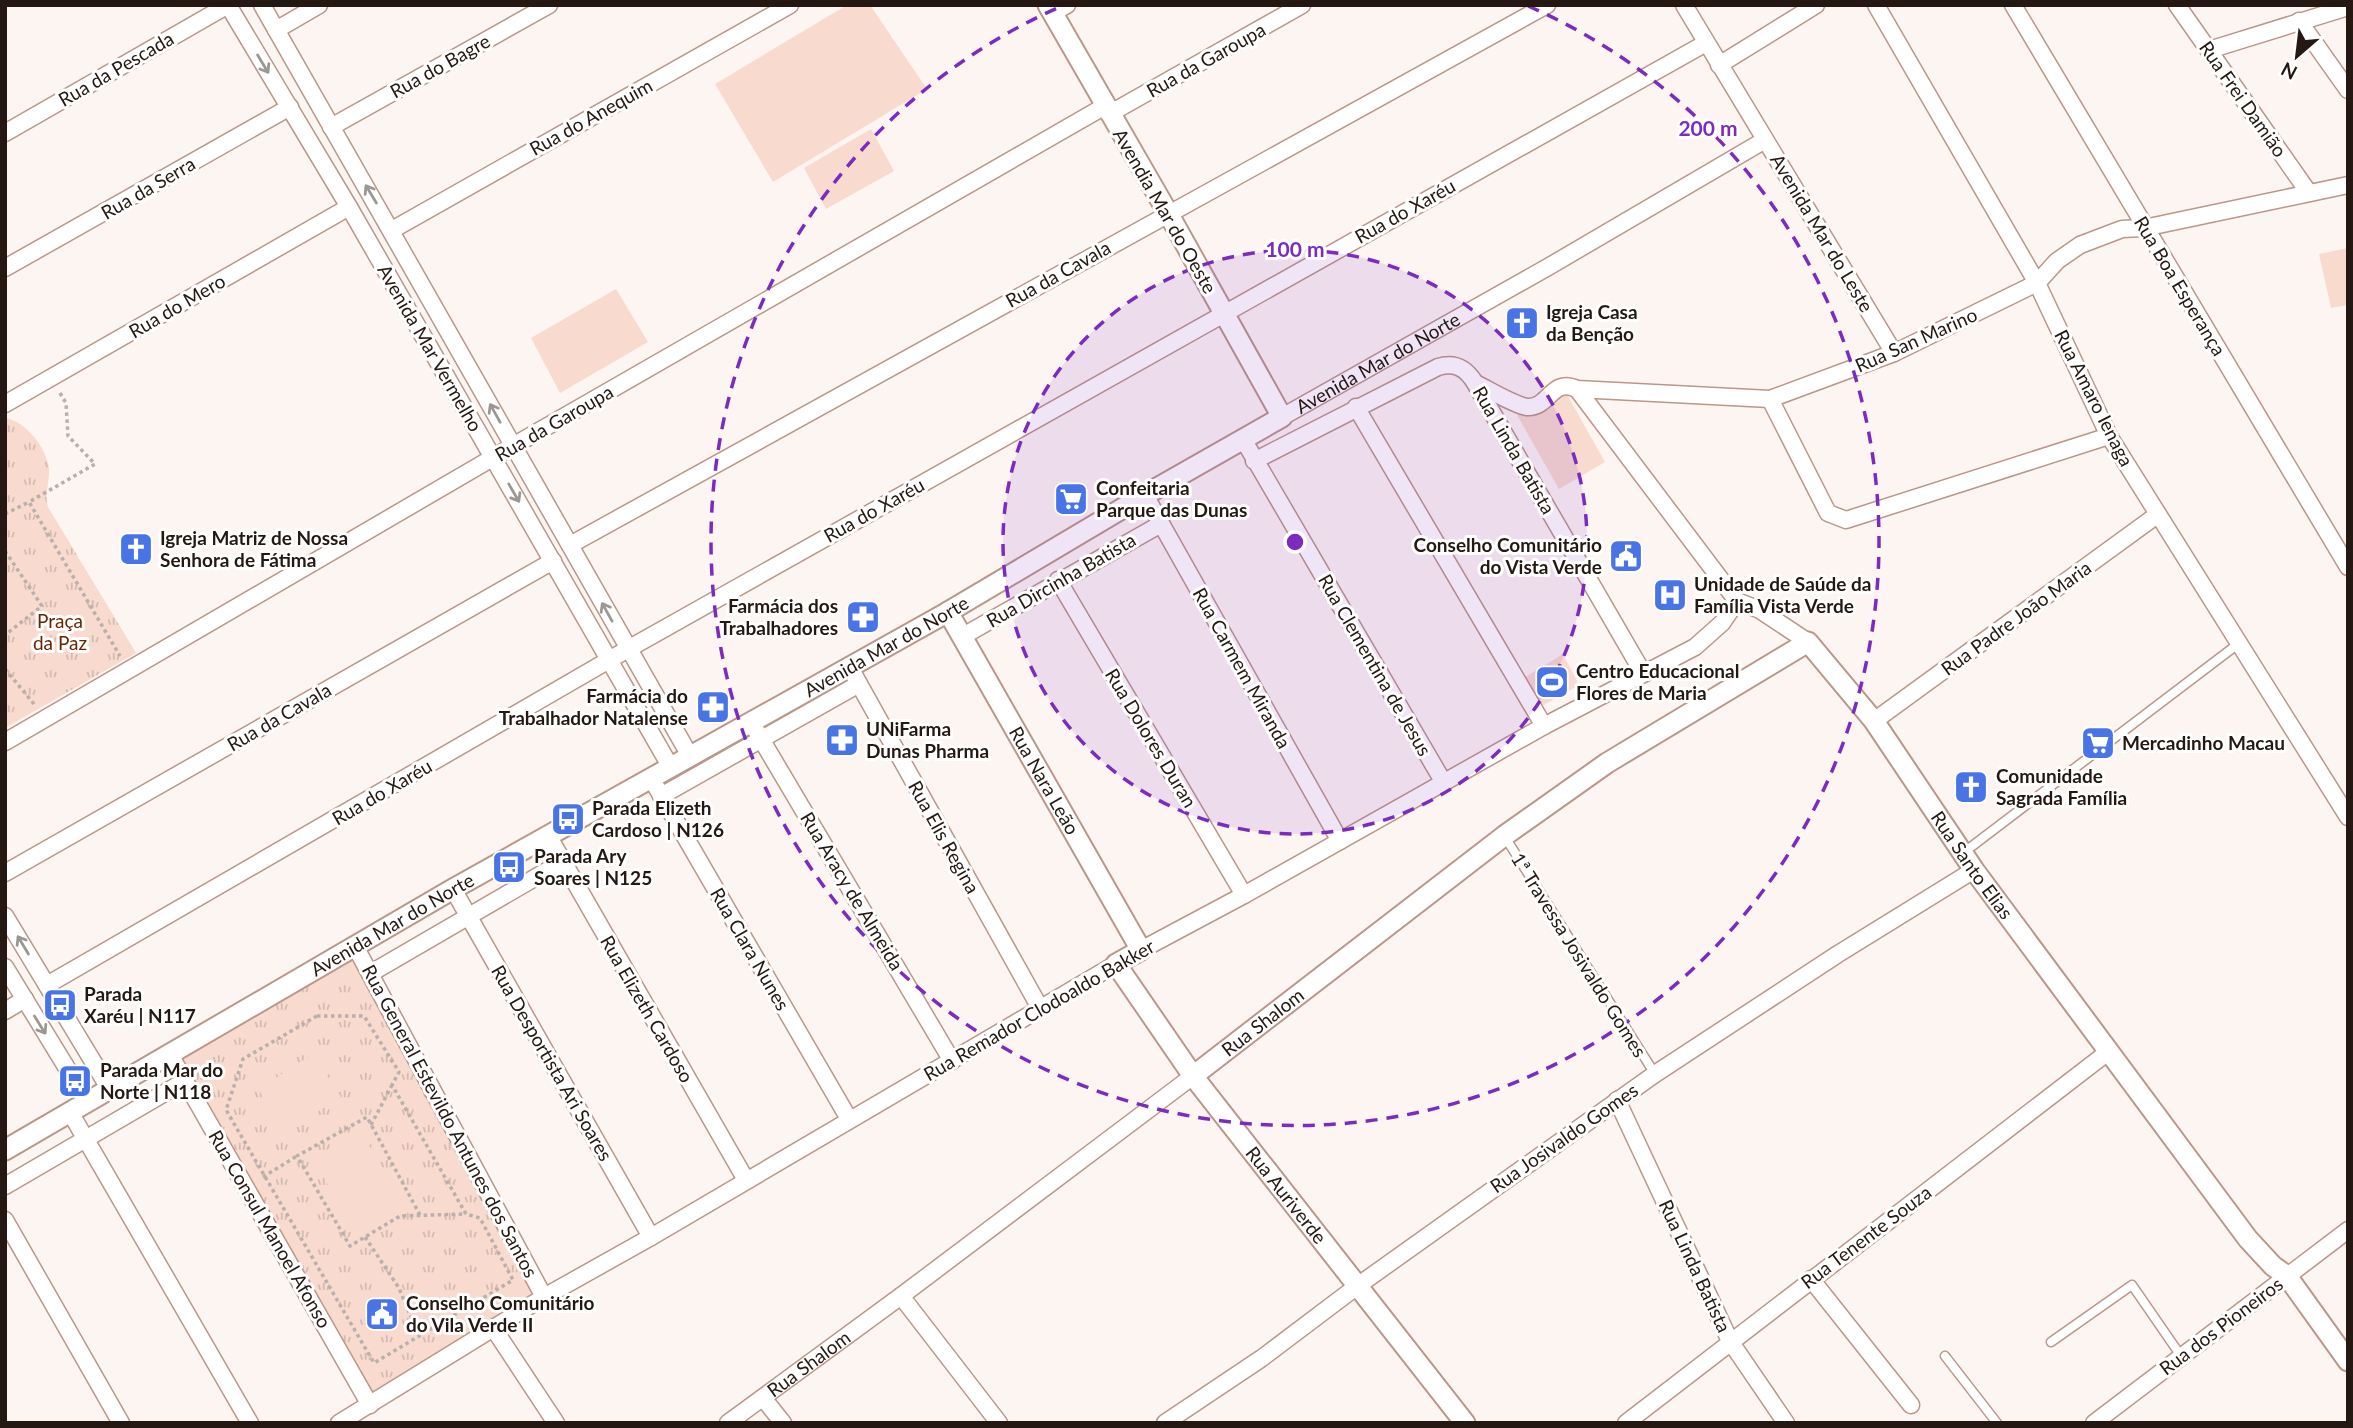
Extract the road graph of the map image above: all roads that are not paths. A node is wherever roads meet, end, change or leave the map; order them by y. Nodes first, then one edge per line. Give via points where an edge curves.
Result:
1 (228, 5) edge
2 (262, 5) edge
3 (319, 5) edge
4 (549, 5) edge
5 (790, 5) edge
6 (1302, 5) edge
7 (1547, 5) edge
8 (1684, 5) edge
9 (1816, 5) edge
10 (1876, 5) edge
11 (2013, 5) edge
12 (2177, 5) edge
13 (2348, 6) edge
14 (1056, 8) edge
15 (2299, 21) junction
16 (276, 30) junction
17 (1706, 43) junction
18 (2209, 50) junction
19 (1719, 65) junction
20 (2348, 90) edge
21 (290, 107) junction
22 (1107, 110) junction
23 (331, 127) junction
24 (5, 133) edge
25 (1765, 140) junction
26 (2348, 186) edge
27 (2309, 192) junction
28 (349, 208) junction
29 (1168, 213) junction
30 (2144, 228) junction
31 (392, 230) junction
32 (5, 268) edge
33 (2037, 283) junction
34 (1224, 313) junction
35 (1894, 353) junction
36 (1472, 378) junction
37 (1577, 389) junction
38 (1770, 399) junction
39 (5, 404) edge
40 (1356, 407) junction
41 (1282, 417) junction
42 (2109, 436) junction
43 (1243, 439) junction
44 (513, 446) junction
45 (494, 458) junction
46 (1254, 461) junction
47 (1145, 495) junction
48 (2157, 515) junction
49 (1161, 524) junction
50 (570, 545) junction
51 (553, 561) junction
52 (2348, 567) edge
53 (1058, 580) junction
54 (1737, 601) junction
55 (948, 612) junction
56 (962, 636) junction
57 (1808, 642) junction
58 (2238, 644) junction
59 (628, 649) junction
60 (611, 660) junction
61 (849, 666) junction
62 (1643, 673) junction
63 (859, 684) junction
64 (1874, 721) junction
65 (1544, 726) junction
66 (756, 730) junction
67 (5, 742) edge
68 (690, 756) junction
69 (670, 766) junction
70 (652, 778) junction
71 (1444, 783) junction
72 (661, 796) junction
73 (2348, 817) edge
74 (1504, 836) junction
75 (549, 837) junction
76 (1340, 841) junction
77 (1963, 853) junction
78 (562, 862) junction
79 (1975, 870) junction
80 (5, 873) edge
81 (453, 889) junction
82 (1244, 895) junction
83 (5, 916) edge
84 (467, 916) junction
85 (355, 946) junction
86 (1140, 950) junction
87 (1116, 964) junction
88 (5, 967) edge
89 (371, 973) junction
90 (47, 985) junction
91 (24, 999) junction
92 (1040, 1008) junction
93 (5, 1011) edge
94 (2108, 1052) junction
95 (169, 1054) junction
96 (952, 1061) junction
97 (1655, 1074) junction
98 (1193, 1076) junction
99 (185, 1081) junction
100 (108, 1088) junction
101 (87, 1101) junction
102 (1617, 1101) junction
103 (70, 1112) junction
104 (849, 1119) junction
105 (85, 1139) junction
106 (5, 1150) edge
107 (746, 1180) junction
108 (5, 1186) edge
109 (5, 1220) edge
110 (2348, 1230) edge
111 (651, 1237) junction
112 (2287, 1276) junction
113 (1811, 1279) junction
114 (1356, 1287) junction
115 (901, 1296) junction
116 (544, 1297) junction
117 (494, 1329) junction
118 (1730, 1341) junction
119 (2051, 1342) dead end
120 (1945, 1356) dead end
121 (2181, 1356) junction
122 (2348, 1361) edge
123 (763, 1398) junction
124 (370, 1405) junction
125 (1910, 1405) dead end
126 (121, 1423) edge
127 (250, 1423) edge
128 (339, 1423) edge
129 (556, 1423) edge
130 (728, 1423) edge
131 (783, 1423) edge
132 (999, 1423) edge
133 (1165, 1423) edge
134 (1465, 1423) edge
135 (1626, 1423) edge
136 (1786, 1423) edge
137 (1997, 1423) edge
138 (2094, 1423) edge

1 -> 21 street, Avenida Mar Vermelho
1 - 24 street, Rua da Pescada
2 - 16 street, Avenida Mar Vermelho
3 - 16 street
4 - 23 street, Rua do Bagre
5 - 31 street, Rua do Anequim
6 - 22 street, Rua da Garoupa
7 - 29 street, Rua da Cavala
8 - 17 street, Avenida Mar do Leste
9 - 19 street
10 - 33 street, Rua Amaro Ienaga
11 - 30 street, Rua Boa Esperança
12 - 18 street, Rua Frei Damião
13 - 15 street
14 - 22 street, Avendia Mar do Oeste
15 - 18 street
15 - 20 street
16 - 23 street, Avenida Mar Vermelho
17 - 19 street, Avenida Mar do Leste
17 - 34 street, Rua do Xaréu
18 - 27 street, Rua Frei Damião
19 - 25 street, Avenida Mar do Leste
21 - 28 street, Avenida Mar Vermelho
21 - 32 street, Rua da Serra
22 - 29 street, Avendia Mar do Oeste
22 - 44 street, Rua da Garoupa
31 -> 23 street, Avenida Mar Vermelho
25 - 35 street, Avenida Mar do Leste
25 - 41 street, Avenida Mar do Norte
26 - 27 street, Rua San Marino
27 - 30 street, Rua San Marino
28 - 39 street, Rua do Mero
28 - 45 street, Avenida Mar Vermelho
29 - 34 street, Avendia Mar do Oeste
29 - 50 street, Rua da Cavala
30 - 33 street, Rua San Marino via 2122,229 2080,245
30 - 52 street, Rua Boa Esperança
44 -> 31 street, Avenida Mar Vermelho
33 - 35 street, Rua San Marino
33 - 42 street, Rua Amaro Ienaga
34 - 41 street, Avendia Mar do Oeste
34 - 59 street, Rua do Xaréu
35 - 38 street, Rua San Marino
36 - 37 street, Rua San Marino via 1525,407 1535,406 1560,387
36 - 40 street via 1458,366 1437,367
36 - 62 street, Rua Linda Batista
37 - 38 street, Rua San Marino
37 - 54 street, Rua Santo Elias
38 - 42 street via 1828,513 1846,520
40 - 46 street
40 - 65 street
41 - 43 street, Avenida Mar do Norte
42 - 48 street, Rua Amaro Ienaga
43 - 46 street, Rua Clementina de Jesus
43 - 47 street, Avenida Mar do Norte
44 - 45 street, Rua da Garoupa
44 - 50 street, Avenida Mar Vermelho
45 -> 51 street, Avenida Mar Vermelho
45 - 67 street, Rua da Garoupa
46 - 71 street, Rua Clementina de Jesus
47 - 49 street, Rua Carmem Miranda
47 - 55 street, Avenida Mar do Norte
48 - 58 street, Rua Amaro Ienaga
48 - 64 street, Rua Padre João Maria
49 - 53 street, Rua Dircinha Batista
49 - 76 street, Rua Carmem Miranda
59 -> 50 street, Avenida Mar Vermelho
51 - 60 street, Avenida Mar Vermelho
51 - 80 street, Rua da Cavala
53 - 56 street, Rua Dircinha Batista
53 - 82 street, Rua Dolores Duran
54 - 57 street, Rua Santo Elias via 1760,610
54 - 62 street, Rua Remador Clodoaldo Bakker via 1722,623 1695,647
55 - 56 street, Rua Nara Leão
55 - 61 street, Avenida Mar do Norte
56 - 86 street, Rua Nara Leão
57 - 64 street, Rua Santo Elias
57 - 74 street, Rua Shalom via 1607,762
58 - 73 street, Rua Amaro Ienaga
58 - 77 lane
59 - 60 street, Rua do Xaréu
59 - 68 street, Avenida Mar Vermelho
60 - 69 street, Avenida Mar Vermelho
60 - 90 street, Rua do Xaréu
61 - 63 street, Rua Elis Regina
61 - 66 street, Avenida Mar do Norte
62 - 65 street, Rua Remador Clodoaldo Bakker
63 - 66 street
63 - 92 street, Rua Elis Regina
64 - 77 street, Rua Santo Elias
65 - 71 street, Rua Remador Clodoaldo Bakker
66 - 68 street, Avenida Mar do Norte
66 - 72 street
66 - 96 street, Rua Aracy de Almeida
68 - 69 street, Avenida Mar do Norte
69 - 70 street, Avenida Mar do Norte
70 - 72 street, Rua Clara Nunes
70 - 75 street, Avenida Mar do Norte
71 - 76 street, Rua Remador Clodoaldo Bakker
72 - 104 street, Rua Clara Nunes
74 - 97 lane, 1ª Travessa Josivaldo Gomes
74 - 98 street, Rua Shalom
75 - 78 street, Rua Elizeth Cardoso
75 - 81 street, Avenida Mar do Norte
76 - 82 street, Rua Remador Clodoaldo Bakker
77 - 79 street, Rua Santo Elias
78 - 84 street
78 - 107 street, Rua Elizeth Cardoso
79 - 94 street, Rua Santo Elias
79 - 97 street, Rua Josivaldo Gomes
81 - 84 street, Rua Desportista Ari Soares
81 - 85 street, Avenida Mar do Norte
82 - 86 street, Rua Remador Clodoaldo Bakker
90 -> 83 street
84 - 89 street
84 - 111 street, Rua Desportista Ari Soares
85 - 89 street, Rua General Estevildo Antunes dos Santos
85 - 95 street, Avenida Mar do Norte
86 - 87 street, Rua Remador Clodoaldo Bakker
87 - 92 street, Rua Remador Clodoaldo Bakker
87 - 98 street, Rua Auriverde
88 - 91 street
89 - 116 street, Rua General Estevildo Antunes dos Santos
90 - 100 street
91 - 93 street
91 -> 101 street
92 - 96 street, Rua Remador Clodoaldo Bakker
94 - 112 street, Rua Santo Elias via 2259,1254
94 - 113 street, Rua Tenente Souza
95 - 99 street, Rua Consul Manoel Afonso
95 - 100 street, Avenida Mar do Norte
96 - 104 street, Rua Remador Clodoaldo Bakker
97 - 102 street, Rua Josivaldo Gomes
98 - 114 street, Rua Auriverde
98 - 115 street, Rua Shalom
99 - 105 street
99 - 124 street, Rua Consul Manoel Afonso
100 - 101 street, Avenida Mar do Norte
101 - 103 street, Avenida Mar do Norte
102 - 114 street, Rua Josivaldo Gomes
102 - 118 street, Rua Linda Batista
103 - 105 street
103 - 106 street, Avenida Mar do Norte
104 - 107 street, Rua Remador Clodoaldo Bakker
105 - 108 street
105 - 127 street
107 - 111 street, Rua Remador Clodoaldo Bakker
109 - 126 street
110 - 112 street, Rua dos Pioneiros
111 - 116 street, Rua Remador Clodoaldo Bakker
112 - 121 street, Rua dos Pioneiros
112 - 122 street, Rua Santo Elias
113 - 118 street, Rua Tenente Souza
113 - 125 street
114 - 133 street, Rua Josivaldo Gomes
114 - 134 street, Rua Auriverde
115 - 123 street, Rua Shalom
115 - 132 street
116 - 117 street, Rua Remador Clodoaldo Bakker
117 - 124 street, Rua Remador Clodoaldo Bakker
117 - 129 street
118 - 135 street, Rua Tenente Souza
118 - 136 street, Rua Linda Batista
119 - 121 lane via 2132,1285
120 - 137 lane
121 - 138 street, Rua dos Pioneiros
123 - 130 street, Rua Shalom
123 - 131 street
124 - 128 street, Rua Remador Clodoaldo Bakker

